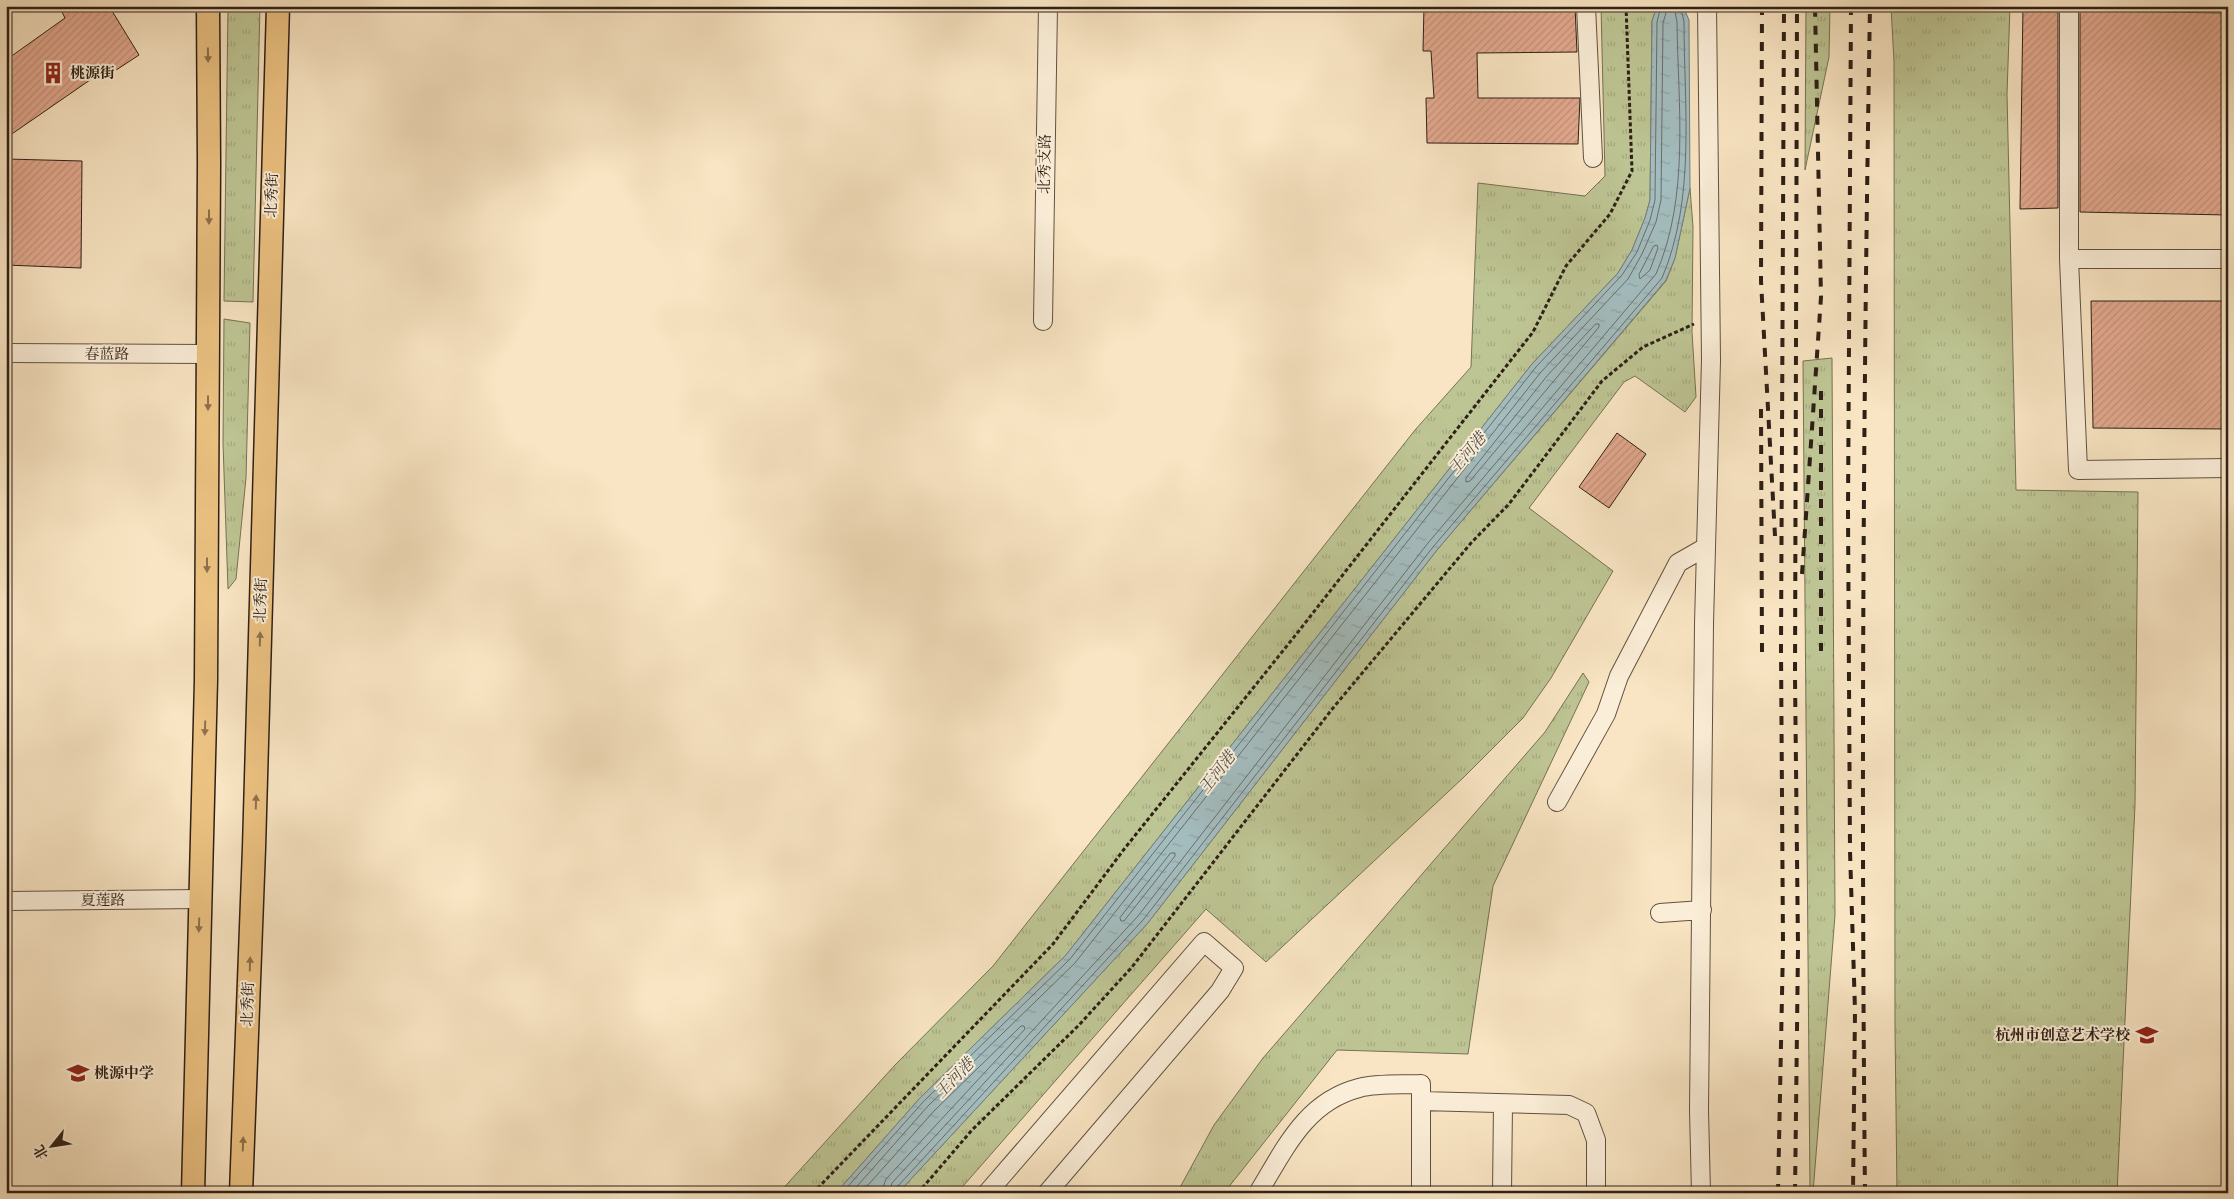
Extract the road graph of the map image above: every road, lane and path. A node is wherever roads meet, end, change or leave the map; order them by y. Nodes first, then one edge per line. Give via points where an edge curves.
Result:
1 (208, 6) edge
2 (278, 6) edge
3 (1048, 6) edge
4 (1586, 6) edge
5 (1626, 6) edge
6 (1706, 6) edge
7 (2069, 6) edge
8 (1593, 158) dead end
9 (2068, 259) junction
10 (2228, 259) edge
11 (1710, 318) junction
12 (1043, 321) dead end
13 (6, 353) edge
14 (208, 354) junction
15 (2228, 468) edge
16 (1706, 548) junction
17 (1557, 802) dead end
18 (200, 900) junction
19 (6, 901) edge
20 (1702, 910) junction
21 (1660, 913) dead end
22 (1421, 1101) junction
23 (1503, 1104) junction
24 (193, 1193) edge
25 (241, 1193) edge
26 (813, 1193) edge
27 (918, 1193) edge
28 (987, 1193) edge
29 (1047, 1193) edge
30 (1258, 1193) edge
31 (1421, 1193) edge
32 (1502, 1193) edge
33 (1596, 1193) edge
34 (1701, 1193) edge

1 -> 14 main road
25 -> 2 main road, 北秀街 via 255,828
3 - 12 street, 北秀支路
4 - 8 street
5 - 26 path via 1632,171 1610,214 1566,266 1533,332 1124,848 1053,944
6 - 11 street
7 - 9 street
9 - 10 street
9 - 15 street via 2078,470
11 - 16 street
11 - 27 path via 1643,347 1602,381 1509,504 1471,543 1333,708 1132,966 1079,1025 972,1130
13 - 14 street, 春蓝路
14 -> 18 main road via 206,680
16 - 17 street via 1678,563 1619,676 1606,714
16 - 20 street
18 - 19 street, 夏莲路
18 -> 24 main road
20 - 21 street
20 - 34 street
22 - 23 street
22 - 30 street via 1421,1084 1361,1088 1329,1099 1298,1127
22 - 31 street
23 - 32 street
23 - 33 street via 1569,1105 1586,1113 1596,1140
28 - 29 street via 1204,942 1234,968 1220,991

